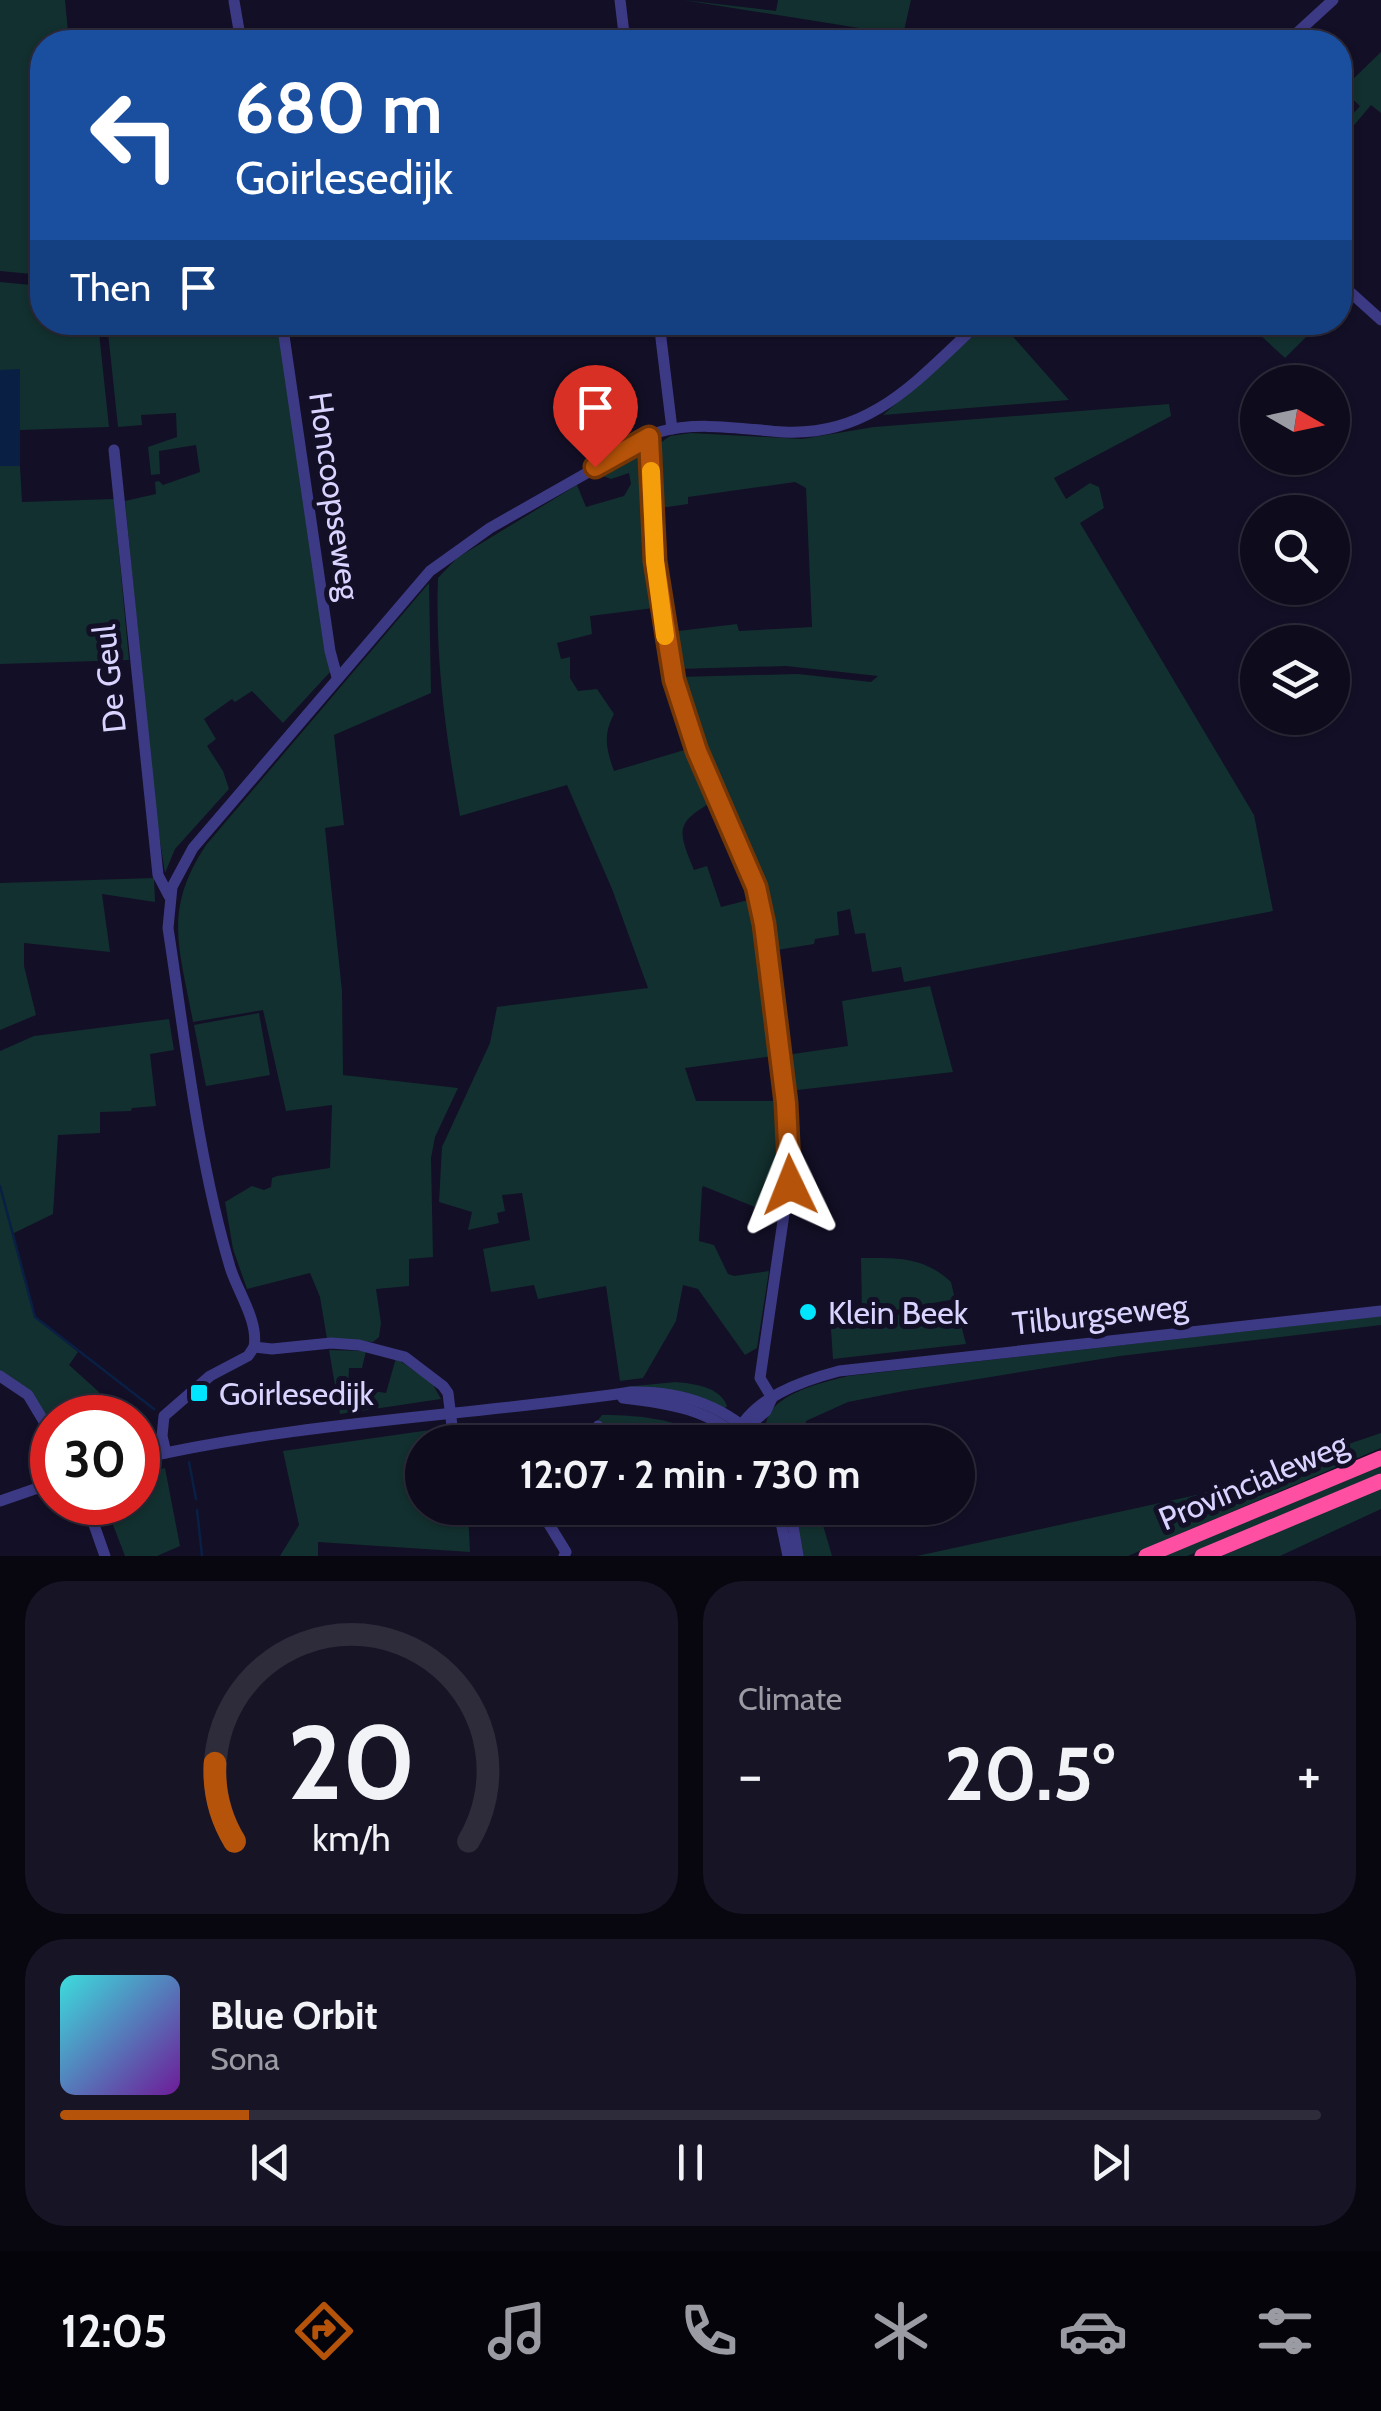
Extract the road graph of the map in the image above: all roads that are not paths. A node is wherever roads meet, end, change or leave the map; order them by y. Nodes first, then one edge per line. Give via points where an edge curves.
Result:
1 (620, 0) edge
2 (1333, 0) edge
3 (234, 1) edge
4 (239, 30) edge
5 (624, 30) edge
6 (1300, 30) edge
7 (1352, 293) edge
8 (1381, 320) edge
9 (284, 335) edge
10 (661, 335) edge
11 (966, 335) edge
12 (672, 429) junction
13 (649, 437) junction
14 (114, 450) dead end
15 (337, 677) junction
16 (169, 898) junction
17 (1381, 1310) edge
18 (254, 1346) junction
19 (0, 1376) edge
20 (30, 1398) edge
21 (772, 1398) junction
22 (451, 1414) junction
23 (452, 1425) edge
24 (733, 1425) edge
25 (751, 1425) edge
26 (166, 1453) junction
27 (160, 1454) edge
28 (1381, 1458) edge
29 (1381, 1482) edge
30 (30, 1491) edge
31 (0, 1501) edge
32 (95, 1525) edge
33 (552, 1525) edge
34 (782, 1525) edge
35 (793, 1525) edge
36 (106, 1556) edge
37 (564, 1556) edge
38 (788, 1556) edge
39 (798, 1556) edge
40 (1146, 1556) edge
41 (1202, 1556) edge

1 - 5 street
2 - 6 street
3 - 4 street
7 - 8 street
9 - 15 street, Honcoopseweg
10 - 12 street
11 - 12 street via 864,419 820,432
12 - 13 street
13 - 15 street via 462,546 430,571
13 - 21 street via 655,561 674,680 756,887 770,958 790,1157 760,1378
14 - 16 street, De Geul via 158,874
15 - 16 street via 193,848
16 - 18 street via 168,928 215,1208
17 - 21 street, Tilburgseweg via 839,1371
18 - 22 street via 330,1343 391,1352 437,1379 448,1393
18 - 26 street via 164,1416
19 - 20 street
21 - 25 street, Tilburgseweg
22 - 23 street
22 - 24 street via 646,1392 689,1397
22 - 26 street
26 - 27 street
28 - 40 highway, Provincialeweg
29 - 41 highway, Provincialeweg
30 - 31 street
32 - 36 street
33 - 37 street
34 - 38 street
35 - 39 street

